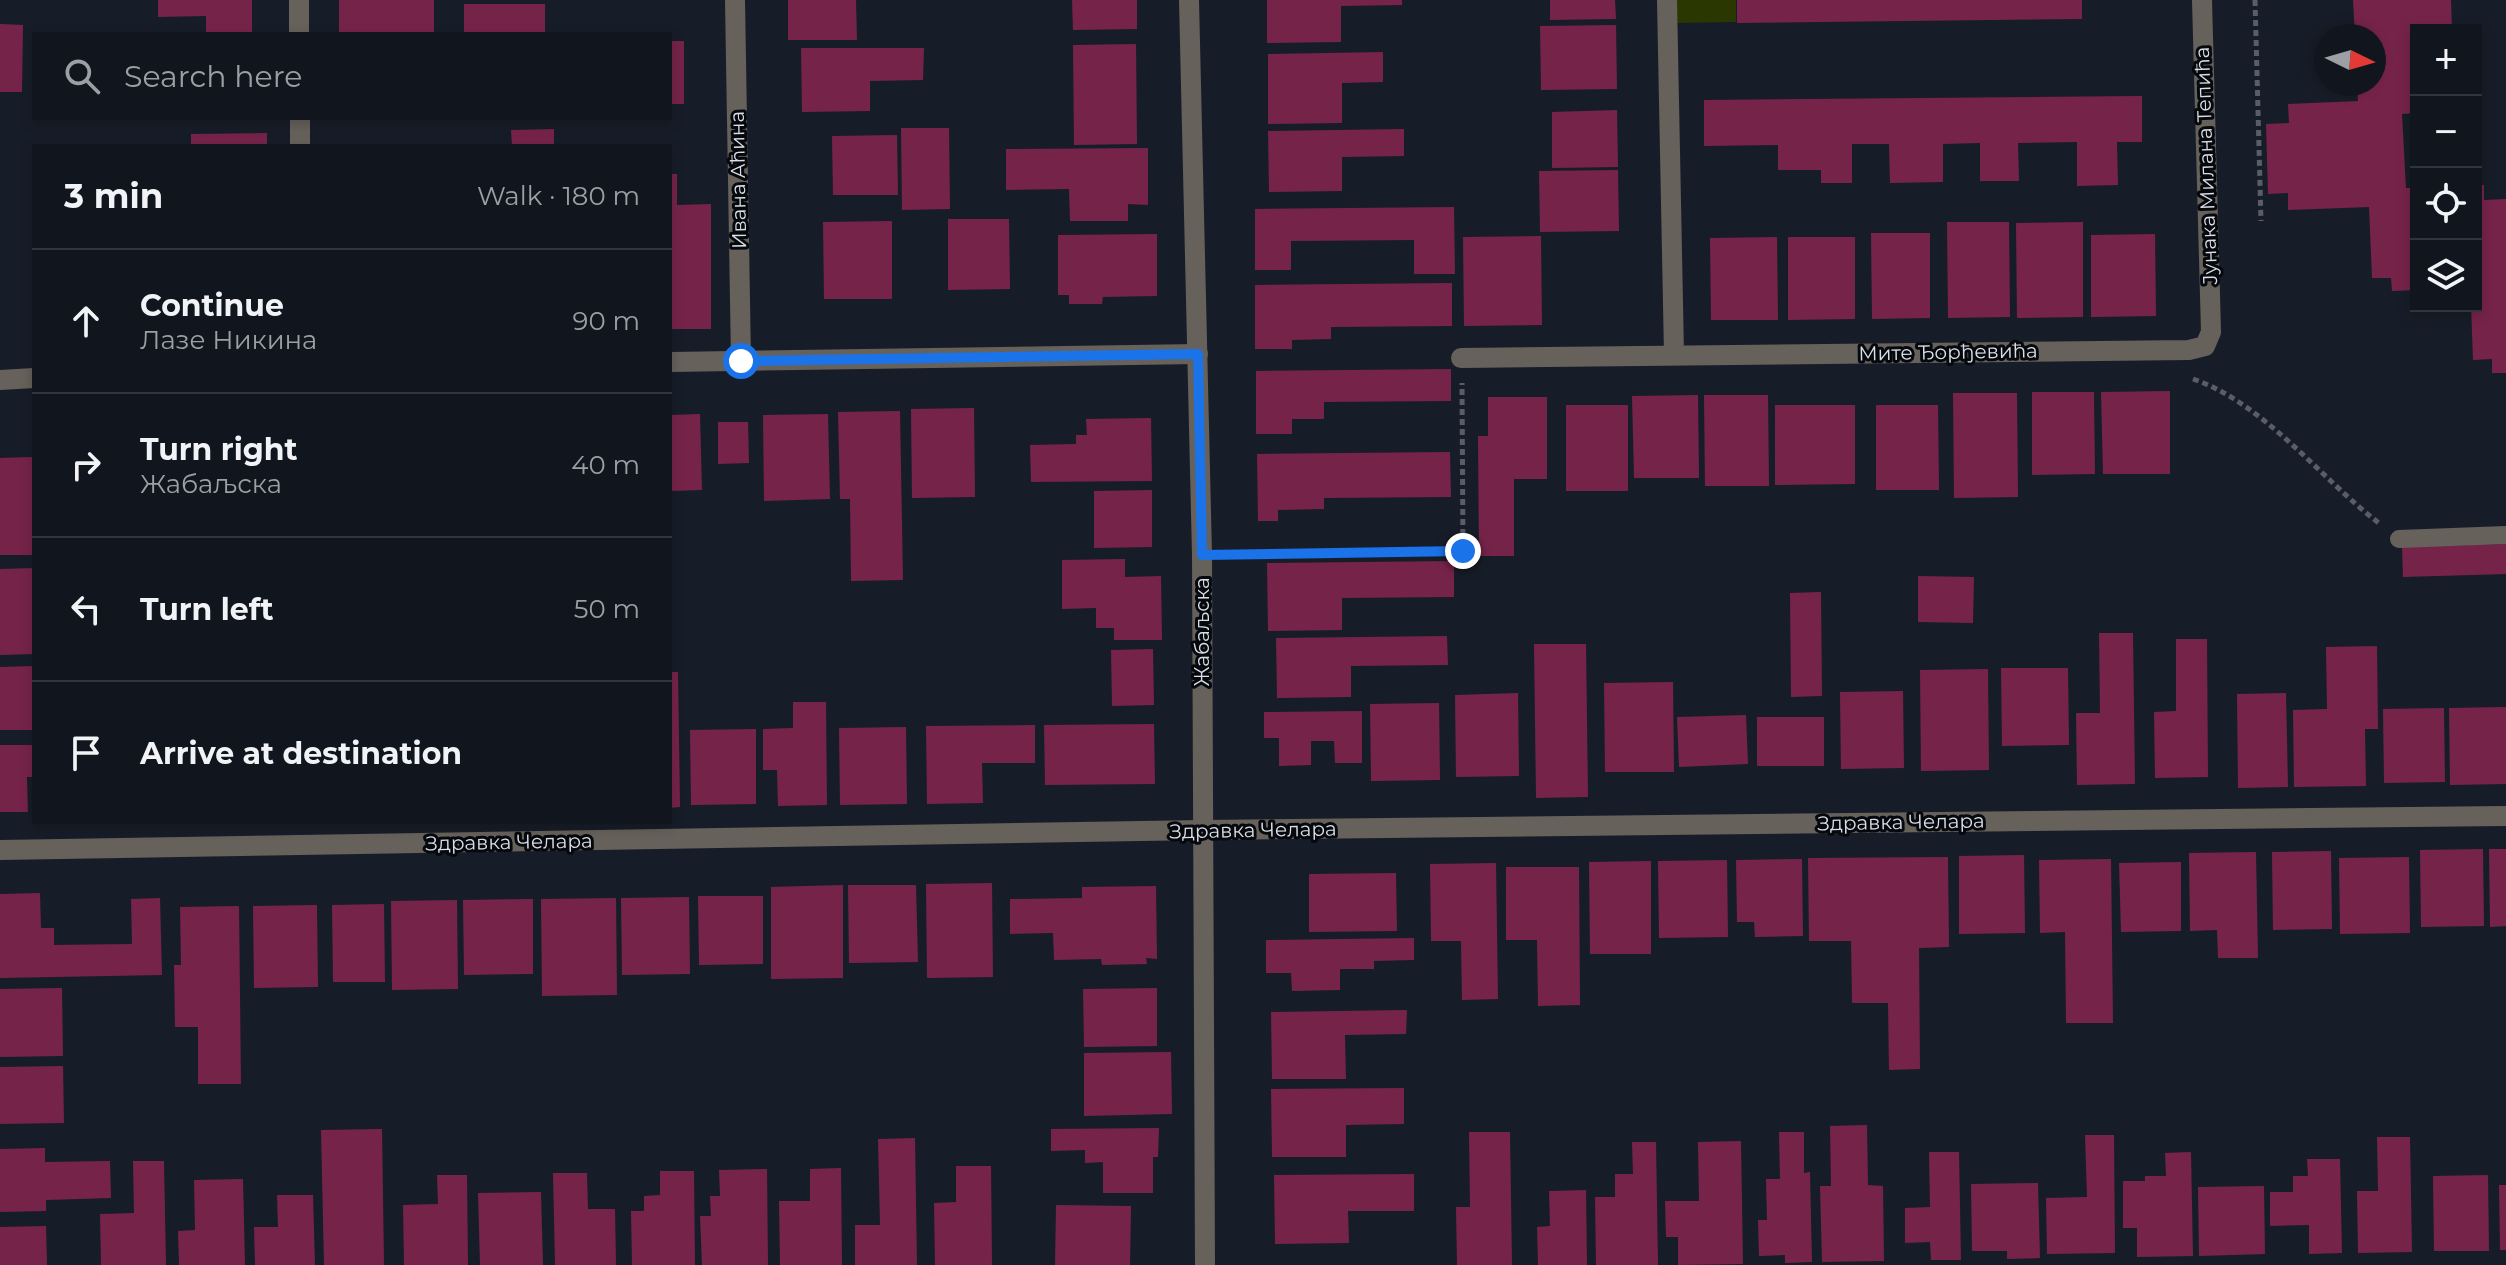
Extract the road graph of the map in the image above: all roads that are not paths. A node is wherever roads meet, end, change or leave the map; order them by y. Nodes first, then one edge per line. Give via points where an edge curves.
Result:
1 (299, 0) edge
2 (735, 0) edge
3 (1189, 0) edge
4 (1667, 0) edge
5 (2202, 0) edge
6 (299, 32) edge
7 (300, 120) edge
8 (300, 144) edge
9 (2211, 332) joint
10 (1198, 354) junction
11 (1674, 354) junction
12 (1461, 358) road end
13 (741, 361) junction
14 (672, 362) edge
15 (32, 378) edge
16 (0, 380) edge
17 (2506, 535) edge
18 (2399, 539) road end
19 (2506, 816) edge
20 (1203, 830) junction
21 (0, 850) edge
22 (1205, 1265) edge

1 - 6 street
2 - 13 street, Ивана Аћина
3 - 10 street, Жабаљска
4 - 11 street
5 - 9 street, Јунака Милана Тепића
7 - 8 street
9 - 11 street, Мите Ђорђевића via 2205,346 2189,350
10 - 13 street
10 - 20 street, Жабаљска
11 - 12 street, Мите Ђорђевића
13 - 14 street
15 - 16 street
17 - 18 lane
19 - 20 street, Здравка Челара
20 - 21 street, Здравка Челара
20 - 22 street, Жабаљска

